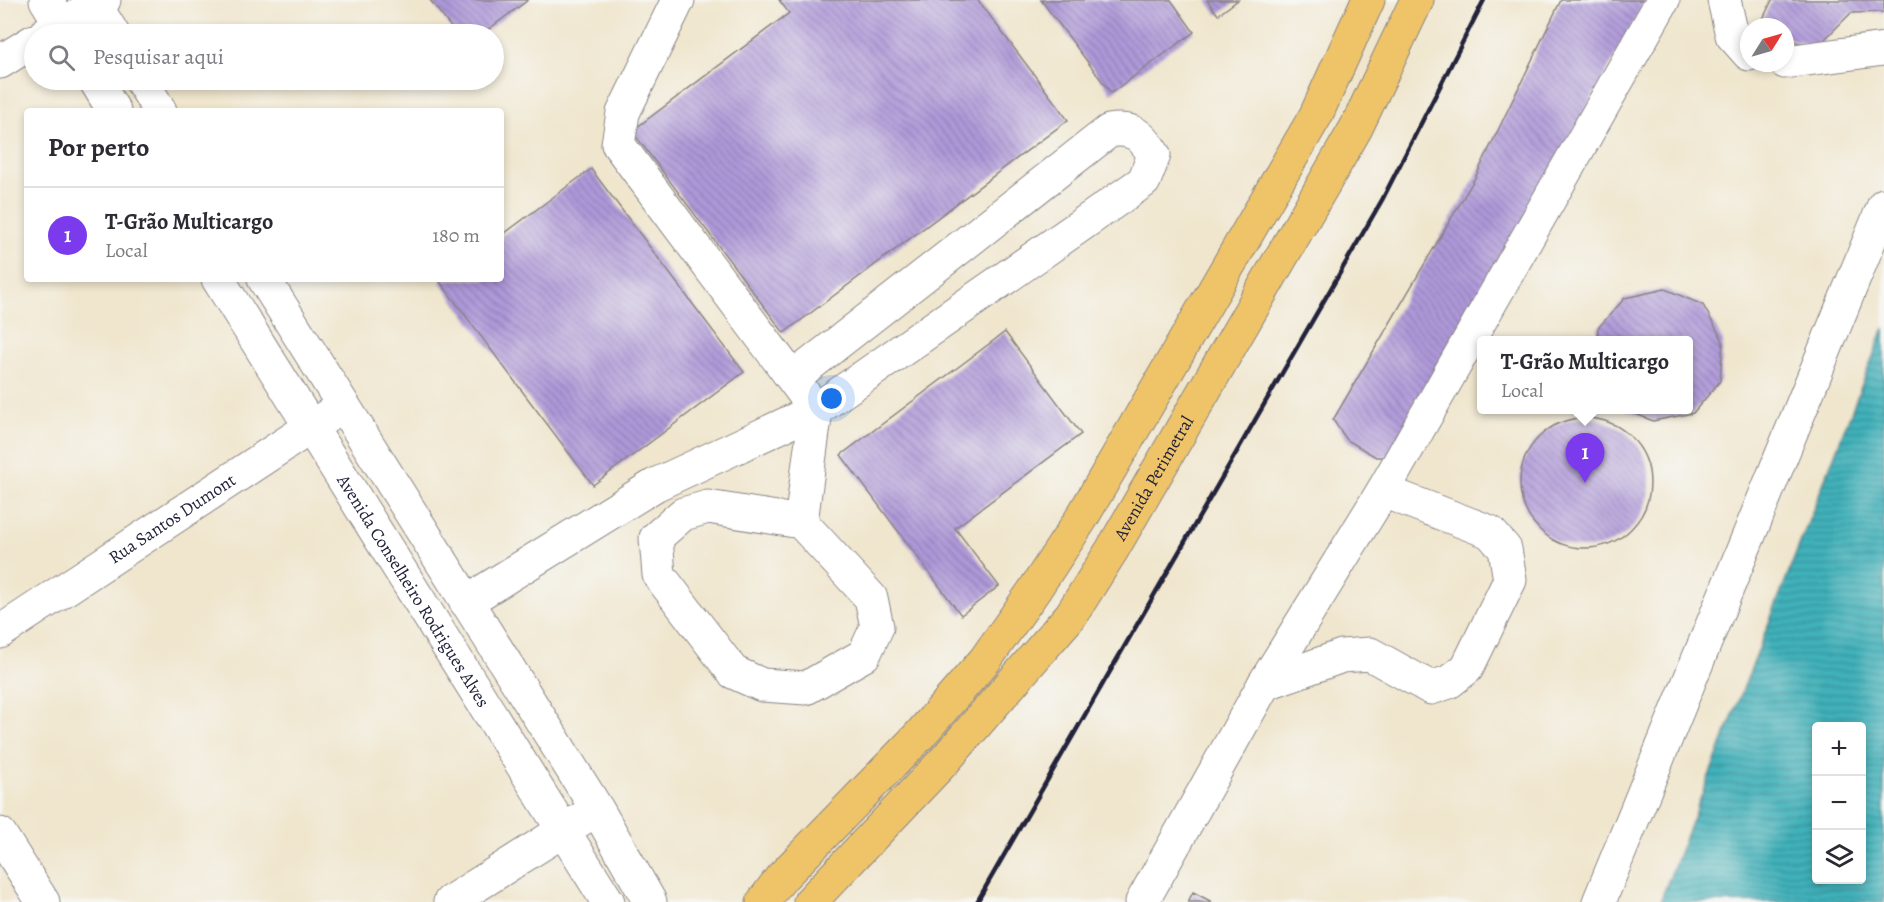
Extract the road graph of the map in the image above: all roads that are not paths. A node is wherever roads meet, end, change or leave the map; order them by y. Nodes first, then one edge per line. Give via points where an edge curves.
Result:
1 (678, 0) edge
2 (1368, 0) edge
3 (1417, 0) edge
4 (1663, 0) edge
5 (1724, 0) edge
6 (97, 2) edge
7 (57, 24) edge
8 (108, 24) edge
9 (1740, 44) edge
10 (24, 46) edge
11 (1884, 50) edge
12 (1794, 61) edge
13 (0, 62) edge
14 (101, 90) edge
15 (147, 90) edge
16 (112, 108) edge
17 (158, 108) edge
18 (1884, 205) edge
19 (220, 282) edge
20 (266, 282) edge
21 (793, 378) junction
22 (344, 406) junction
23 (816, 410) junction
24 (310, 427) junction
25 (1383, 491) junction
26 (801, 522) junction
27 (466, 602) junction
28 (0, 632) edge
29 (1264, 684) junction
30 (597, 809) junction
31 (565, 829) junction
32 (5, 854) edge
33 (43, 902) edge
34 (450, 902) edge
35 (608, 902) edge
36 (650, 902) edge
37 (763, 902) edge
38 (810, 902) edge
39 (1142, 902) edge
40 (1599, 902) edge

1 - 21 street via 623,112 618,144
2 - 37 main road via 1316,115 1081,519 1033,592 985,660 918,737 781,878
3 - 38 main road, Avenida Perimetral via 1356,128 1071,615 945,760
4 - 25 street
5 - 9 street via 1732,35
6 - 7 street
6 - 8 street
10 - 13 street
11 - 12 street
14 - 16 street
15 - 17 street
18 - 40 street
19 - 24 street, Avenida Conselheiro Rodrigues Alves
20 - 22 street, Avenida Conselheiro Rodrigues Alves
21 - 23 street
21 - 23 street via 1109,131 1122,129 1143,137 1154,155 1144,181
22 - 24 street, Rua Santos Dumont
22 - 27 street, Avenida Conselheiro Rodrigues Alves
23 - 26 street
23 - 27 street via 655,485
24 - 28 street, Rua Santos Dumont
24 - 31 street, Avenida Conselheiro Rodrigues Alves
25 - 29 street
25 - 29 street via 1490,532 1505,549 1510,580 1467,668 1449,682 1431,688 1370,654 1342,656
26 - 26 street via 872,598 877,627 864,655 806,688 762,685 733,672 659,575 656,538 683,514 708,507
27 - 30 street, Avenida Conselheiro Rodrigues Alves
29 - 39 street
30 - 31 street
30 - 36 street, Avenida Conselheiro Rodrigues Alves
31 - 34 street
31 - 35 street, Avenida Conselheiro Rodrigues Alves
32 - 33 street

